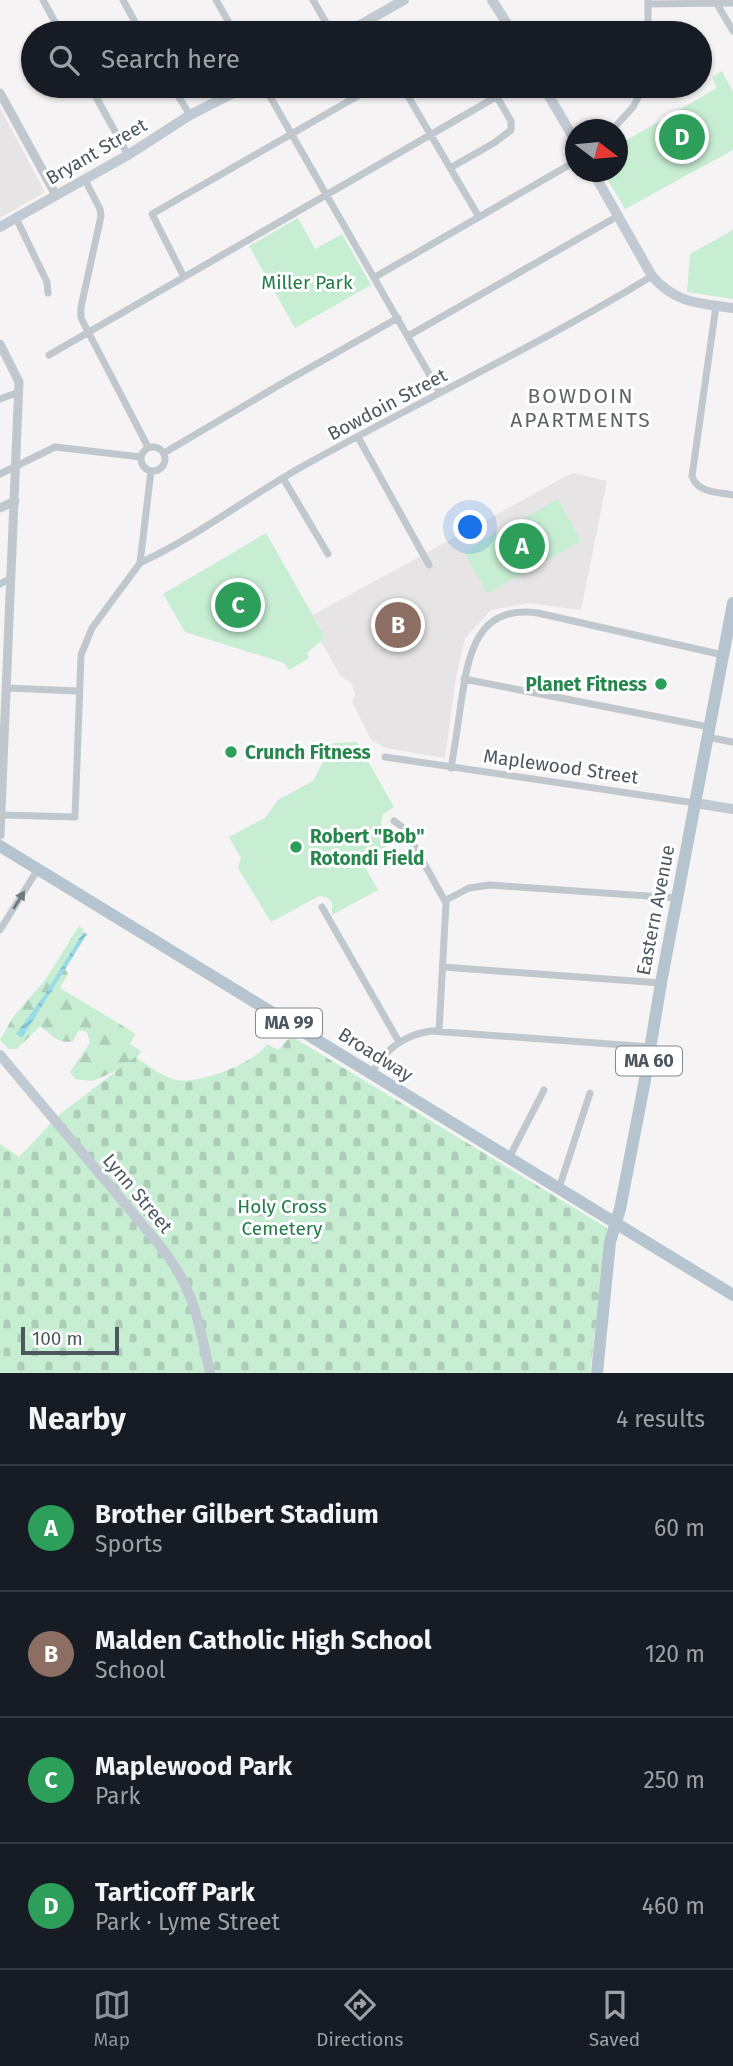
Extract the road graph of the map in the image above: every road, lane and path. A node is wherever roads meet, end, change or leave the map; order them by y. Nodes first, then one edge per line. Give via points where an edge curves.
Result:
1 (43, 0) edge
2 (123, 0) edge
3 (216, 0) edge
4 (313, 0) edge
5 (404, 0) edge
6 (492, 0) edge
7 (648, 2) edge
8 (733, 2) edge
9 (717, 4) junction
10 (54, 21) edge
11 (134, 21) edge
12 (227, 21) edge
13 (325, 21) edge
14 (367, 21) edge
15 (505, 21) edge
16 (648, 21) edge
17 (733, 31) edge
18 (0, 93) edge
19 (97, 98) edge
20 (179, 98) edge
21 (223, 98) edge
22 (271, 98) edge
23 (349, 98) edge
24 (409, 98) edge
25 (496, 98) edge
26 (499, 98) edge
27 (550, 98) edge
28 (639, 98) edge
29 (190, 115) junction
30 (623, 119) edge
31 (565, 123) edge
32 (291, 134) junction
33 (432, 135) junction
34 (128, 155) junction
35 (565, 167) edge
36 (450, 168) junction
37 (85, 180) junction
38 (599, 182) edge
39 (56, 195) junction
40 (328, 195) junction
41 (618, 216) junction
42 (479, 217) junction
43 (16, 218) junction
44 (0, 227) edge
45 (652, 276) junction
46 (184, 277) junction
47 (375, 277) junction
48 (48, 293) dead end
49 (716, 306) junction
50 (733, 308) edge
51 (398, 318) junction
52 (88, 332) junction
53 (408, 337) junction
54 (0, 344) edge
55 (49, 355) dead end
56 (19, 392) junction
57 (440, 393) junction
58 (0, 399) edge
59 (358, 437) junction
60 (148, 447) junction
61 (164, 453) junction
62 (141, 457) junction
63 (16, 466) junction
64 (151, 471) junction
65 (0, 474) edge
66 (283, 478) junction
67 (733, 495) edge
68 (15, 501) junction
69 (0, 508) edge
70 (328, 554) dead end
71 (140, 563) junction
72 (429, 565) dead end
73 (11, 578) junction
74 (0, 584) edge
75 (733, 603) edge
76 (3, 646) edge
77 (723, 655) junction
78 (464, 679) junction
79 (7, 688) junction
80 (78, 691) junction
81 (3, 723) edge
82 (708, 732) junction
83 (732, 742) edge
84 (385, 757) dead end
85 (452, 768) junction
86 (2, 781) edge
87 (695, 803) junction
88 (733, 809) edge
89 (2, 816) junction
90 (394, 821) dead end
91 (0, 835) edge
92 (0, 846) edge
93 (38, 869) junction
94 (676, 898) junction
95 (446, 900) junction
96 (322, 907) dead end
97 (0, 930) edge
98 (443, 967) junction
99 (661, 983) junction
100 (439, 1031) junction
101 (399, 1042) junction
102 (651, 1047) junction
103 (0, 1055) edge
104 (370, 1074) junction
105 (544, 1090) dead end
106 (590, 1093) dead end
107 (509, 1158) junction
108 (559, 1188) junction
109 (617, 1224) junction
110 (733, 1295) edge
111 (210, 1373) edge
112 (597, 1373) edge

1 - 10 street
2 - 11 street
3 - 12 street
4 - 13 street
5 - 14 main road
6 - 15 main road
7 - 9 street
7 - 16 street
8 - 9 street
9 - 17 street
18 - 39 street
19 - 34 street
20 - 29 street
21 - 29 main road, Bryant Street
22 - 32 street
23 - 32 street
24 - 33 street
25 - 33 street
26 - 36 street via 511,130
27 - 31 main road
28 - 30 street
29 - 34 main road, Bryant Street
32 - 40 street
32 - 46 street via 152,214
33 - 36 street
33 - 40 street
34 - 37 main road, Bryant Street
35 - 42 street
36 - 42 street
37 - 39 main road, Bryant Street
37 - 52 street via 101,213 81,307
38 - 41 main road
39 - 43 main road, Bryant Street
40 - 46 street
40 - 47 street
41 - 45 main road
41 - 53 street
42 - 47 street
43 - 44 main road, Bryant Street
43 - 48 street
45 - 49 main road via 679,299
45 - 57 street, Bowdoin Street
46 - 52 street
47 - 51 street
49 - 50 main road
49 - 67 street via 692,478 701,488
51 - 53 street
51 - 61 street
52 - 55 street
52 - 60 street
53 - 57 street
54 - 56 street via 18,379
56 - 58 street
56 - 63 street
57 - 59 street, Bowdoin Street
59 - 66 street, Bowdoin Street
59 - 72 street
60 - 61 street via 158,447
60 - 62 street
61 - 64 street via 162,468
62 - 63 street via 55,447
62 - 64 street via 143,466
63 - 65 street
63 - 68 street
64 - 71 street
66 - 70 street
66 - 71 street, Bowdoin Street
68 - 69 street
68 - 73 street
71 - 80 street via 92,628 81,655
73 - 74 street
73 - 76 street
75 - 77 main road, Eastern Avenue / MA 60
76 - 79 street
77 - 78 street via 526,612 506,615 484,631 470,652
77 - 82 main road, Eastern Avenue / MA 60
78 - 82 street
78 - 85 street
79 - 80 street
79 - 81 street
80 - 89 street via 75,817
81 - 86 street
82 - 83 street
82 - 87 main road, Eastern Avenue / MA 60
84 - 85 street, Maplewood Street
85 - 87 street, Maplewood Street
86 - 89 street
87 - 88 main road, Maplewood Street
87 - 94 main road, Eastern Avenue / MA 60
89 - 91 street
90 - 95 street via 405,829
92 - 93 main road, Broadway / MA 99
97 -> 93 street
93 - 104 main road, Broadway / MA 99
94 - 95 street via 490,885 470,888
94 - 99 main road, Eastern Avenue / MA 60
95 - 98 street
96 - 101 street
98 - 99 street
98 - 100 street
99 - 102 main road, Eastern Avenue / MA 60
100 - 101 street via 417,1033
100 - 102 street
101 - 104 street
102 - 109 main road, Eastern Avenue / MA 60
103 - 111 main road, Lynn Street via 180,1273 196,1308
104 - 107 main road, Broadway / MA 99
105 - 107 street
106 - 108 street
107 - 108 main road, Broadway / MA 99
108 - 109 main road, Broadway / MA 99
109 - 110 main road, Broadway / MA 99
109 - 112 main road, Eastern Avenue / MA 60

